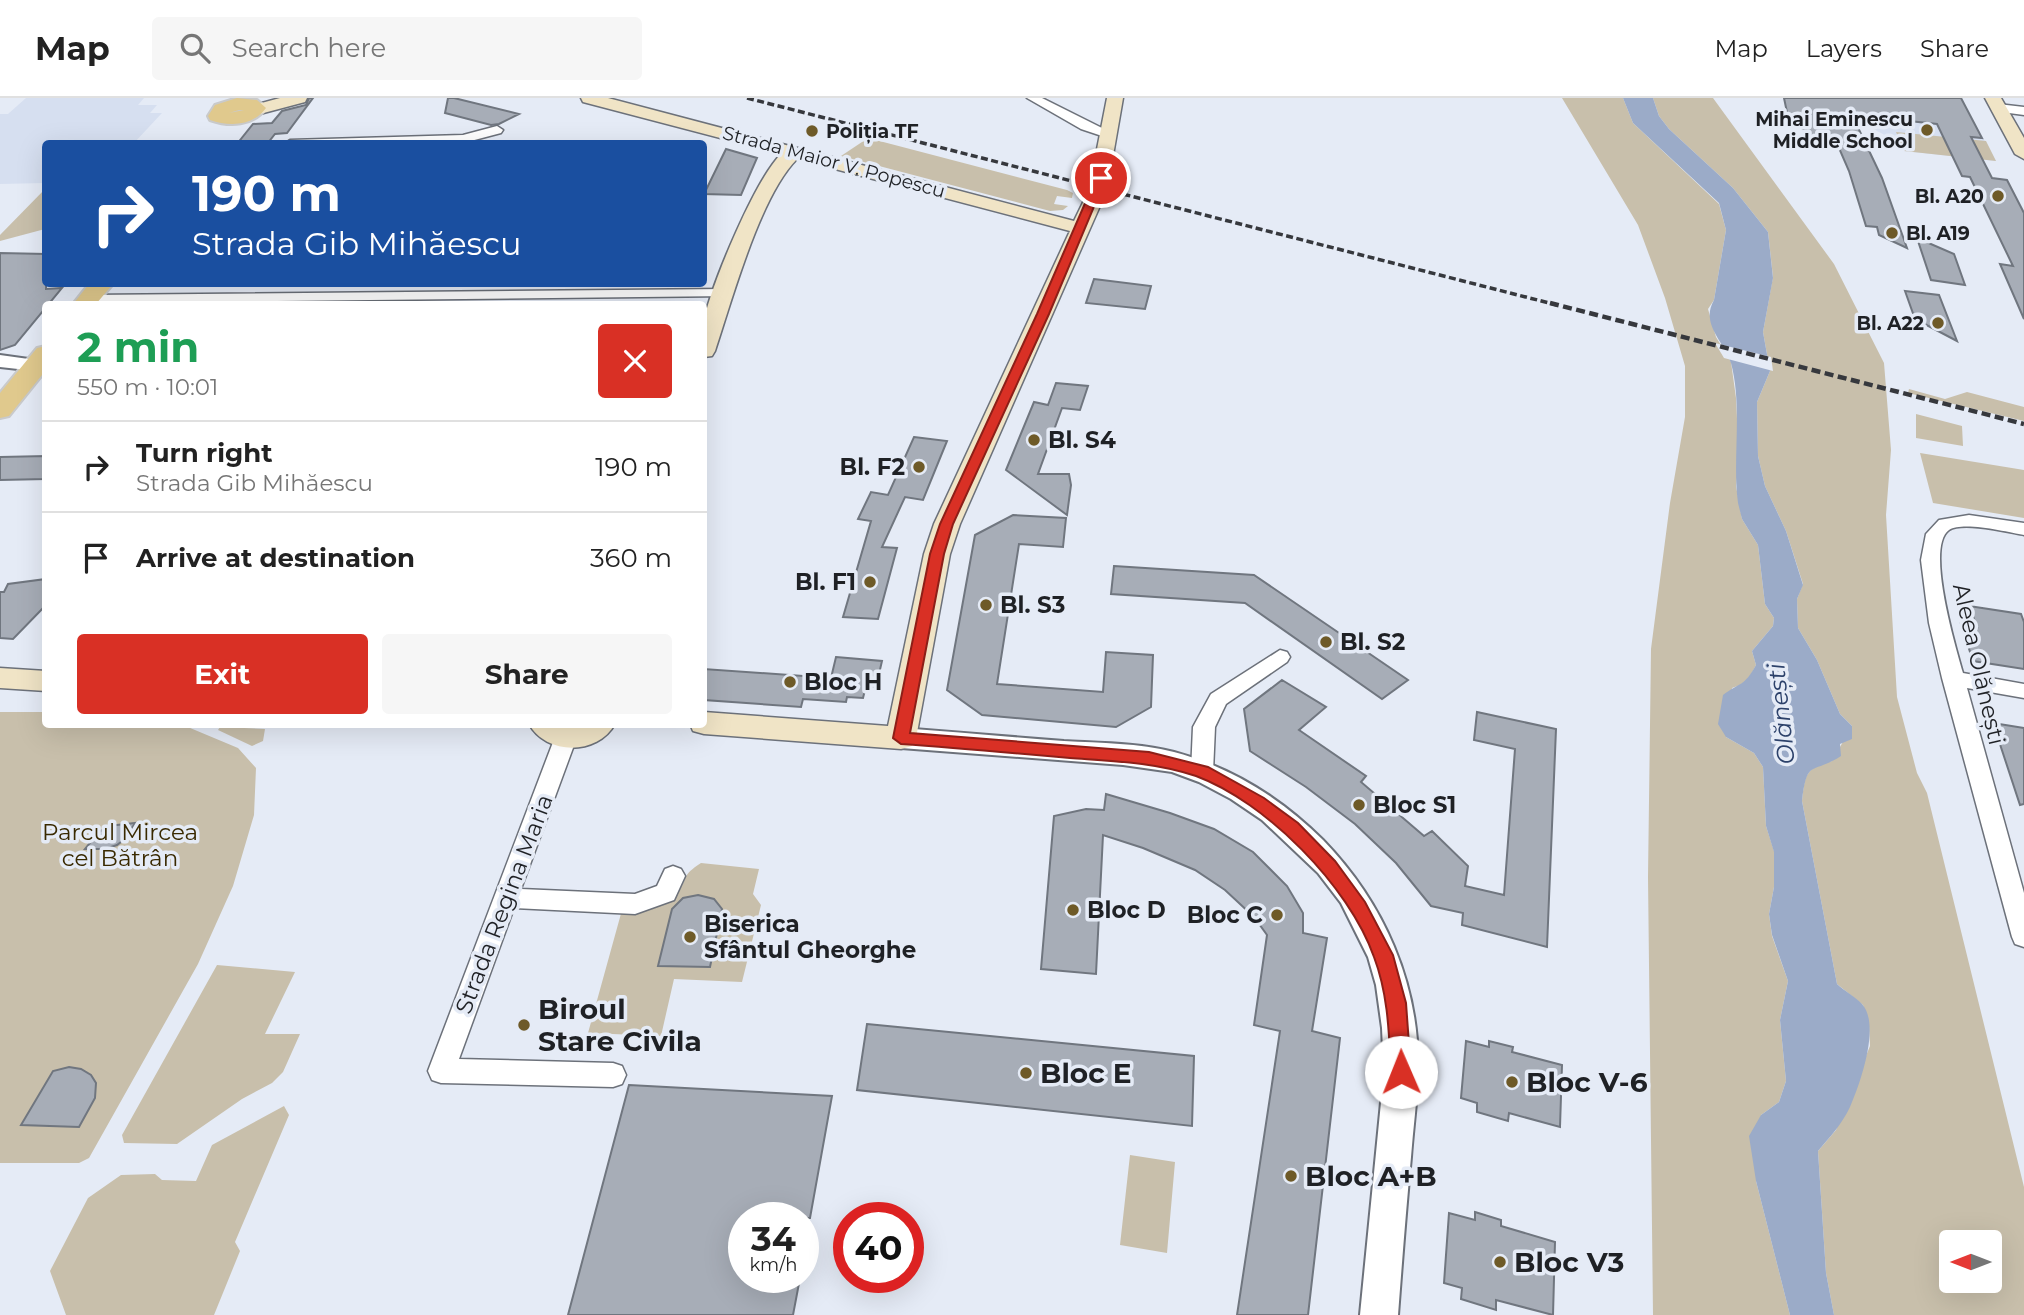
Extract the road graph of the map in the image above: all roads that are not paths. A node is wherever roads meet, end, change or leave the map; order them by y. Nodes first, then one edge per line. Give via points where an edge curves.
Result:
1 (278, 98) edge
2 (299, 98) edge
3 (589, 98) edge
4 (1033, 98) edge
5 (1115, 98) edge
6 (1996, 103) edge
7 (244, 106) edge
8 (2024, 111) edge
9 (497, 130) dead end
10 (1108, 134) junction
11 (218, 135) dead end
12 (428, 140) edge
13 (794, 151) junction
14 (2024, 154) edge
15 (1040, 218) junction
16 (1084, 218) junction
17 (1068, 256) junction
18 (725, 293) junction
19 (500, 294) edge
20 (91, 296) edge
21 (707, 343) edge
22 (41, 359) edge
23 (0, 361) edge
24 (0, 410) edge
25 (2024, 528) edge
26 (1280, 657) dead end
27 (0, 678) edge
28 (1952, 678) junction
29 (42, 681) edge
30 (2024, 691) edge
31 (707, 723) edge
32 (594, 728) edge
33 (555, 731) edge
34 (901, 738) junction
35 (1202, 772) junction
36 (673, 876) dead end
37 (506, 898) junction
38 (2020, 913) edge
39 (2024, 937) edge
40 (613, 1074) dead end
41 (1378, 1315) edge

1 - 7 main road
2 - 7 main road
3 - 13 main road, Strada Maior V. Popescu
4 - 10 street
5 - 10 main road
6 - 8 street
6 - 14 main road
7 - 11 main road
9 - 12 street via 463,139
10 - 16 main road via 1100,183
13 - 15 main road, Strada Maior V. Popescu
13 - 18 main road via 782,160 760,202
15 - 16 main road, Strada Maior V. Popescu
15 - 17 main road via 1059,234
16 - 17 main road
17 - 34 main road via 947,524
18 - 19 street
18 - 21 main road
19 - 20 street
22 - 23 street
22 - 24 main road
25 - 28 street, Aleea Olănești via 1954,521 1935,534 1930,560 1933,588
26 - 35 street via 1218,699 1203,727
27 - 29 main road
28 - 30 street
28 - 38 street, Aleea Olănești
31 - 34 main road
32 - 33 main road via 585,734
33 - 37 street, Strada Regina Maria
34 - 35 street via 1149,758
35 - 41 street via 1292,828 1329,866 1359,907 1383,955 1396,1003 1401,1072
36 - 37 street via 666,893 635,904
37 - 40 street, Strada Regina Maria via 441,1071
38 - 39 street, Aleea Olănești

